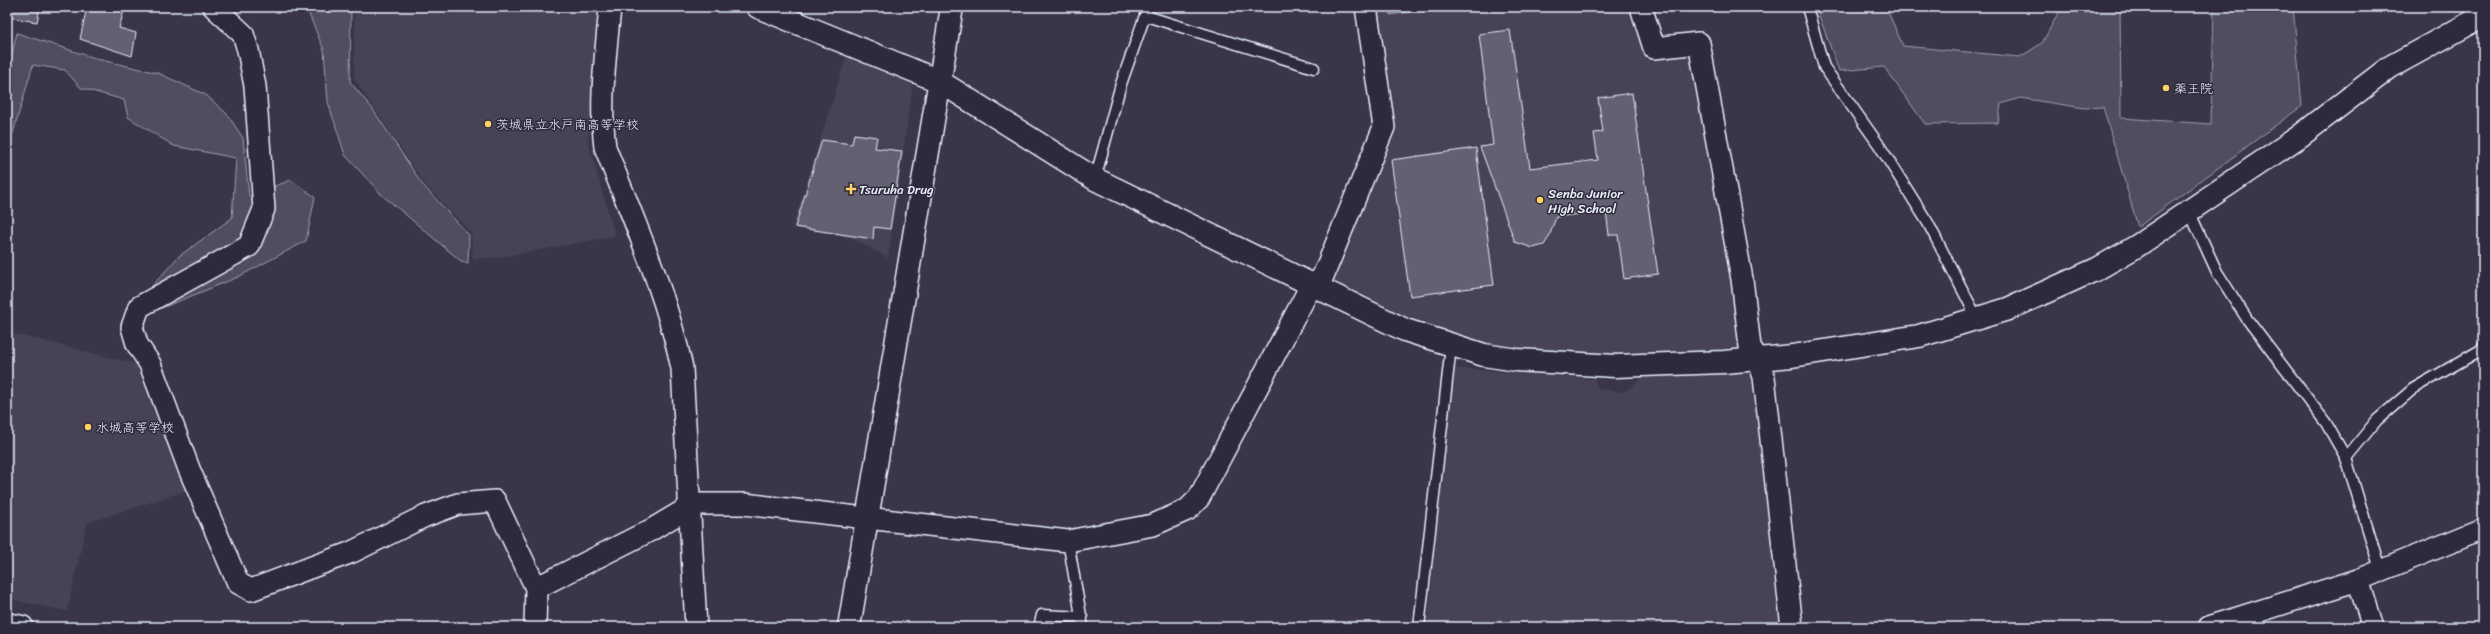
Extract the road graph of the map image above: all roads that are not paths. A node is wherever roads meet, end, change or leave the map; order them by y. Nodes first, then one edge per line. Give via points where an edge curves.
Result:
1 (214, 7) edge
2 (610, 7) edge
3 (758, 7) edge
4 (952, 7) edge
5 (1366, 7) edge
6 (1641, 7) edge
7 (1807, 7) edge
8 (1147, 11) edge
9 (2483, 16) edge
10 (1314, 68) dead end
11 (939, 81) junction
12 (1095, 179) junction
13 (2189, 211) junction
14 (1315, 286) junction
15 (1978, 320) junction
16 (1451, 346) junction
17 (2483, 347) edge
18 (1758, 359) junction
19 (2346, 458) junction
20 (688, 508) junction
21 (866, 520) junction
22 (2483, 529) edge
23 (1068, 541) junction
24 (2380, 569) junction
25 (2358, 580) junction
26 (536, 588) junction
27 (1082, 622) edge
28 (7, 624) edge
29 (22, 627) edge
30 (535, 627) edge
31 (696, 627) edge
32 (849, 627) edge
33 (1040, 627) edge
34 (1419, 627) edge
35 (1792, 627) edge
36 (2209, 627) edge
37 (2373, 627) edge

1 - 26 street via 243,34 248,50 255,86 264,208 249,246 139,307 132,326 137,344 150,364 189,469 238,582 252,590 352,552 422,517 458,504 495,501
2 - 20 street via 603,84 605,147 676,342 682,368
3 - 11 street
4 - 11 street
5 - 14 street via 1384,127 1323,276
6 - 18 street via 1654,48 1699,43 1742,279 1750,347
7 - 15 lane via 1824,67 1880,145 1928,223
8 - 10 lane
8 - 12 lane via 1121,84
9 - 13 street via 2390,67 2300,136
11 - 12 street
11 - 21 street
12 - 14 street
13 - 15 street via 2097,269
13 - 19 lane via 2218,272 2247,319 2326,423
14 - 16 street via 1404,330
14 - 23 street via 1306,295 1199,498 1187,510 1153,525
15 - 18 street via 1919,336
16 - 18 street via 1517,360 1571,364 1662,365
16 - 34 lane
17 - 19 lane via 2479,352 2413,389 2377,420
18 - 35 street via 1764,377
19 - 24 lane
20 - 21 street via 699,504 744,504
20 - 26 street via 651,530
20 - 31 street
21 - 23 street
21 - 32 street
22 - 24 street
23 - 27 lane
24 - 25 street
25 - 36 street
25 - 37 street
26 - 30 street
27 - 33 lane via 1042,616
28 - 29 street

